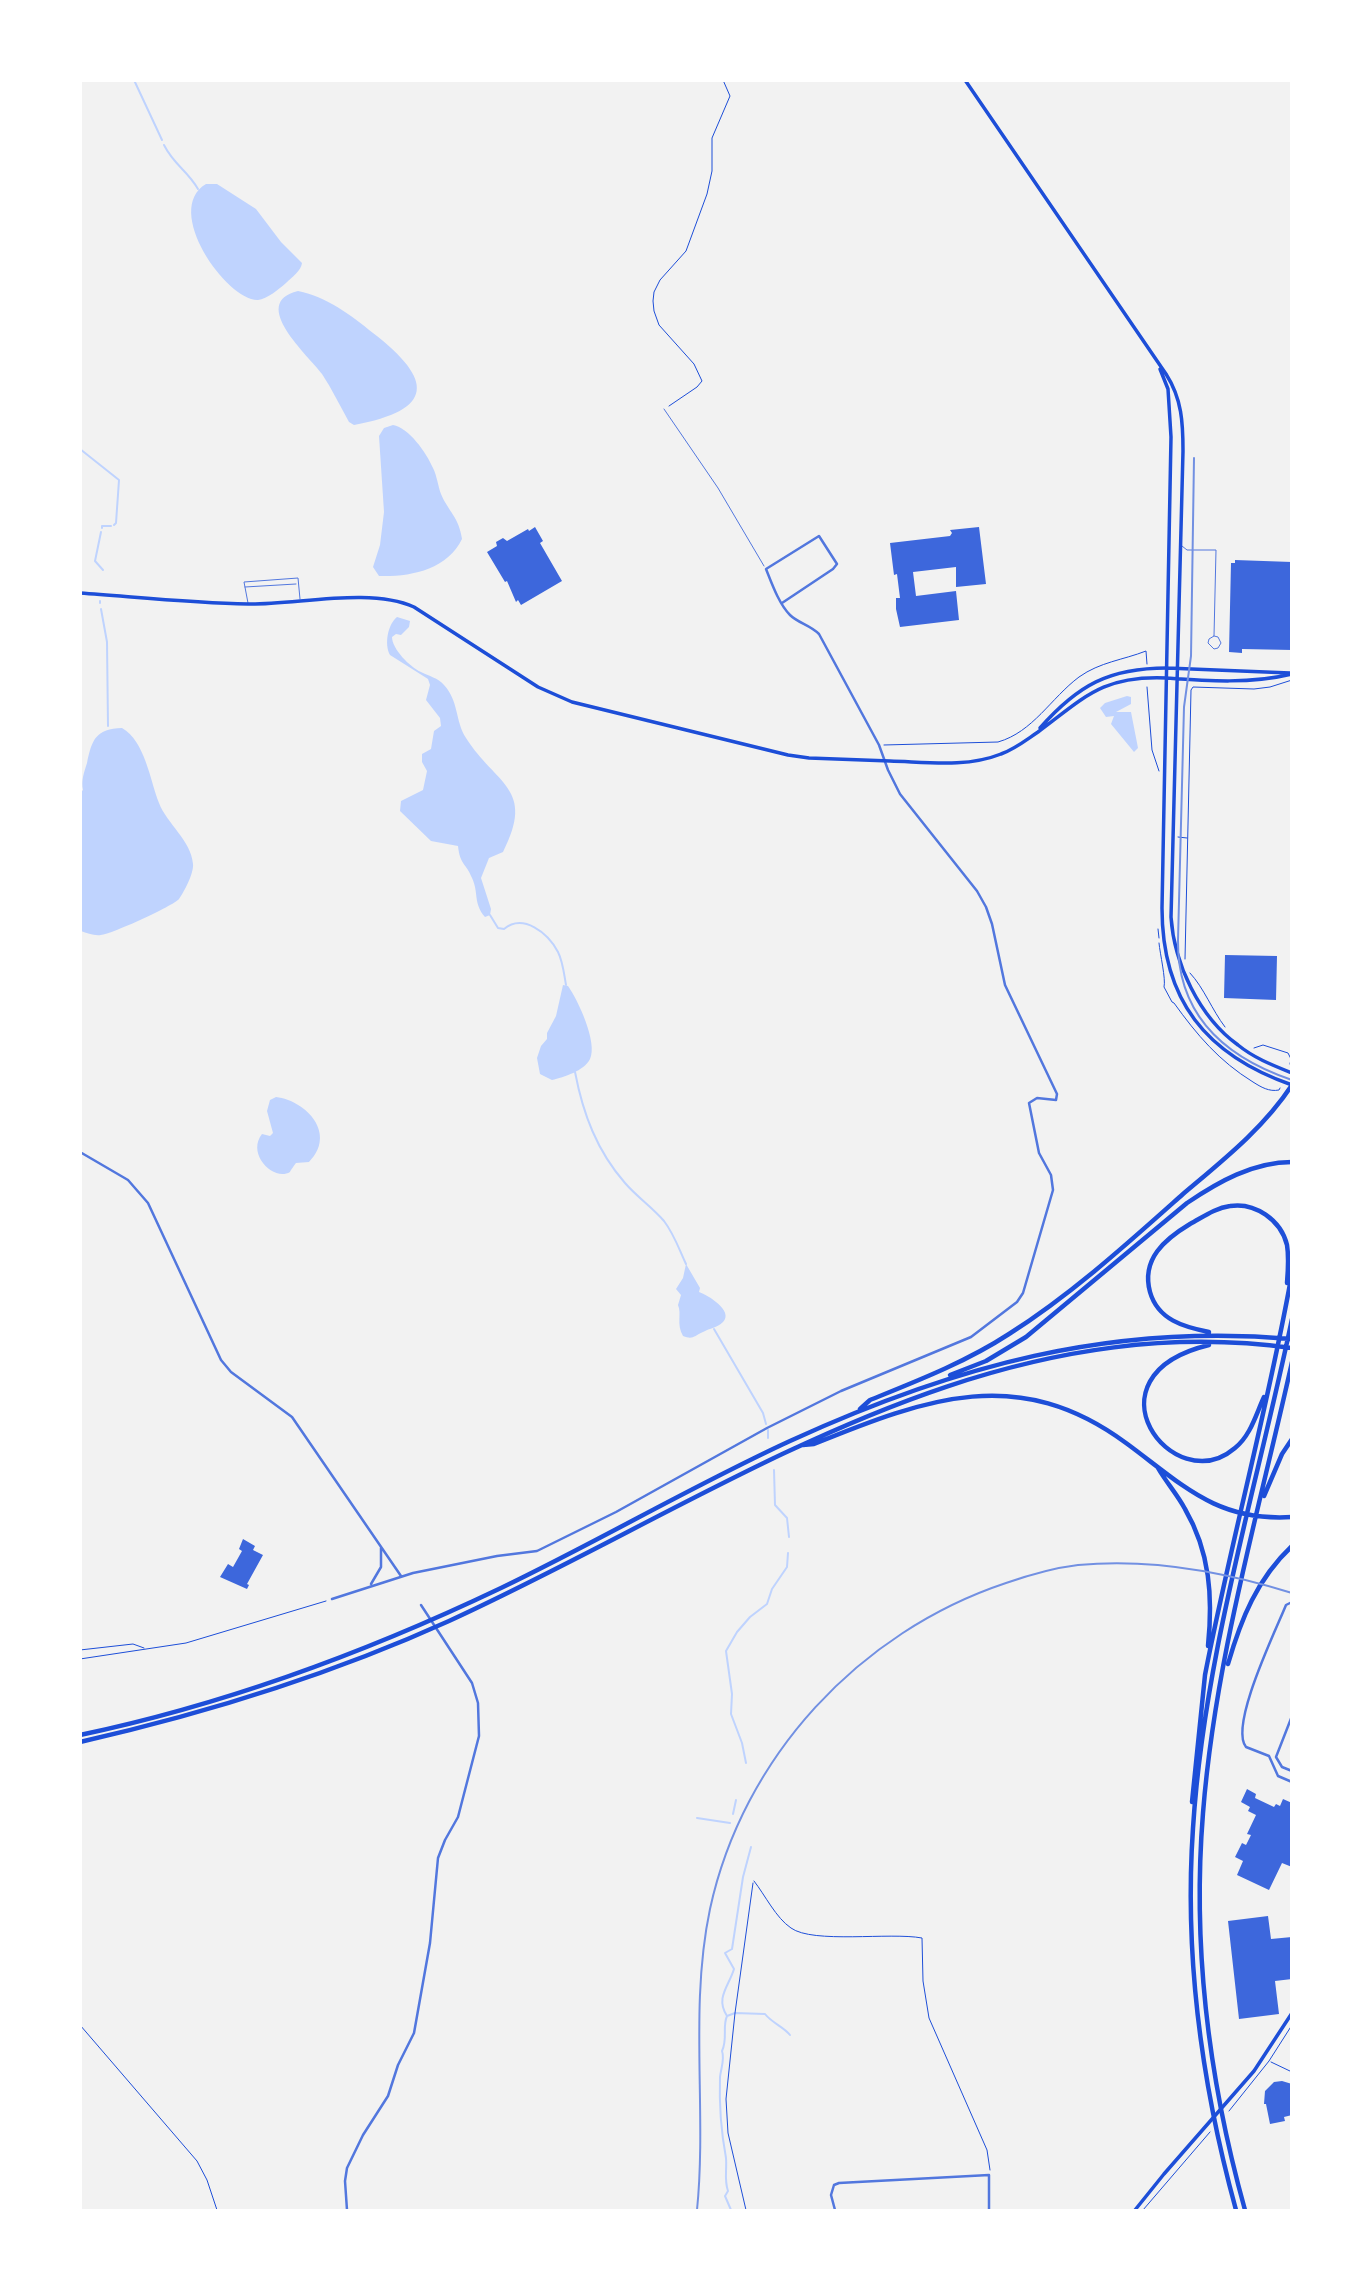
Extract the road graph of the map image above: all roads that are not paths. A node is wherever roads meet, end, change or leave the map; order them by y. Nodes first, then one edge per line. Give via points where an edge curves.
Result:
1 (965, 80) edge
2 (1157, 364) junction
3 (664, 409) road end
4 (1180, 545) junction
5 (766, 569) junction
6 (299, 584) junction
7 (245, 587) junction
8 (80, 593) edge
9 (300, 602) junction
10 (782, 603) junction
11 (248, 604) junction
12 (1214, 636) dead end
13 (1167, 668) junction
14 (1177, 669) junction
15 (1292, 673) edge
16 (1167, 678) junction
17 (1177, 679) junction
18 (1037, 732) junction
19 (885, 761) junction
20 (1292, 1073) edge
21 (1292, 1085) edge
22 (80, 1152) edge
23 (1290, 1162) edge
24 (1292, 1273) edge
25 (1286, 1303) junction
26 (1292, 1318) edge
27 (1221, 1334) junction
28 (1289, 1340) edge
29 (1219, 1342) junction
30 (1292, 1348) edge
31 (1292, 1362) edge
32 (1269, 1386) junction
33 (915, 1390) junction
34 (858, 1411) junction
35 (1292, 1439) edge
36 (799, 1445) junction
37 (1157, 1467) junction
38 (1260, 1503) junction
39 (1292, 1517) edge
40 (381, 1545) junction
41 (1292, 1546) edge
42 (402, 1577) junction
43 (370, 1586) junction
44 (332, 1599) road end
45 (1292, 1602) edge
46 (421, 1605) dead end
47 (1205, 1675) junction
48 (1221, 1688) junction
49 (1292, 1716) edge
50 (80, 1735) edge
51 (80, 1742) edge
52 (1282, 1767) junction
53 (1292, 1772) edge
54 (1278, 1776) junction
55 (1292, 1782) edge
56 (1193, 1828) junction
57 (1292, 2013) edge
58 (346, 2210) edge
59 (835, 2210) edge
60 (989, 2210) edge
61 (1135, 2210) edge
62 (1236, 2210) edge
63 (1245, 2210) edge

1 - 2 main road
2 - 4 main road via 1172,383 1181,411
2 - 13 main road via 1168,389 1171,418
3 - 5 lane
4 - 12 lane via 1188,550 1216,550
4 - 14 main road
5 - 10 street
5 - 10 street via 819,536 837,564
6 - 7 lane
6 - 7 lane via 298,578 244,582
6 - 9 lane
7 - 11 lane
8 - 11 main road
9 - 11 main road
9 - 19 main road via 383,598 403,602 538,687 572,702 788,755
10 - 19 street via 788,613 818,634
13 - 14 main road
13 - 16 main road
13 - 18 main road via 1125,671 1091,683
14 - 15 main road
14 - 17 main road
15 - 17 main road via 1263,681
16 - 17 main road
16 - 18 main road via 1109,683
16 - 21 main road via 1162,933 1169,970 1188,1011 1214,1042 1249,1067
17 - 20 main road via 1171,917 1177,954 1218,1027 1248,1053
18 - 19 main road via 1002,754 968,762
19 - 42 street via 907,804 986,907 1005,985 1056,1094 1056,1100 1037,1098 1029,1103 1039,1153 1053,1190 1023,1293 971,1337 841,1391 537,1551
21 - 34 highway via 1242,1143 1046,1309 974,1354 870,1400
22 - 40 street via 128,1180 139,1192 159,1224 221,1360 292,1417
23 - 33 highway via 1248,1170 1210,1187 1011,1348
24 - 25 highway
25 - 27 highway via 1287,1245 1279,1227 1269,1216 1246,1206 1218,1209 1164,1242 1152,1259 1148,1280 1154,1302 1167,1318
25 - 32 highway
26 - 28 highway
27 - 28 highway
27 - 33 highway via 1142,1337 1049,1351
28 - 56 highway via 1231,1587 1206,1718
29 - 30 highway
29 - 32 highway via 1171,1358 1149,1382 1144,1407 1147,1421 1168,1450 1203,1460 1235,1449
29 - 36 highway via 1148,1343 1027,1362 916,1396
31 - 38 highway
32 - 47 highway
33 - 34 highway
34 - 50 highway via 513,1582 382,1641 220,1699
35 - 38 highway
36 - 37 highway via 945,1400 1007,1394 1066,1408 1107,1430
36 - 51 highway via 490,1601 379,1651 211,1710
37 - 39 highway via 1230,1511 1263,1518
37 - 47 highway via 1186,1509 1206,1561 1211,1610
38 - 48 highway
40 - 42 street
40 - 43 street via 381,1567
41 - 48 highway via 1253,1595
42 - 43 street
43 - 44 street
45 - 54 street via 1286,1605 1249,1694 1242,1736 1246,1746 1269,1756
46 - 58 street via 472,1683 479,1736 458,1817 438,1858 430,1943 414,2033 388,2096 347,2168
47 - 56 highway via 1192,1788
48 - 63 highway via 1204,1799 1200,1936 1219,2104
49 - 52 street via 1276,1752
52 - 53 street
52 - 54 street
54 - 55 street
56 - 62 highway via 1190,1904 1199,2034 1210,2107
57 - 61 main road via 1234,2095
59 - 60 street via 831,2195 839,2183 989,2175

